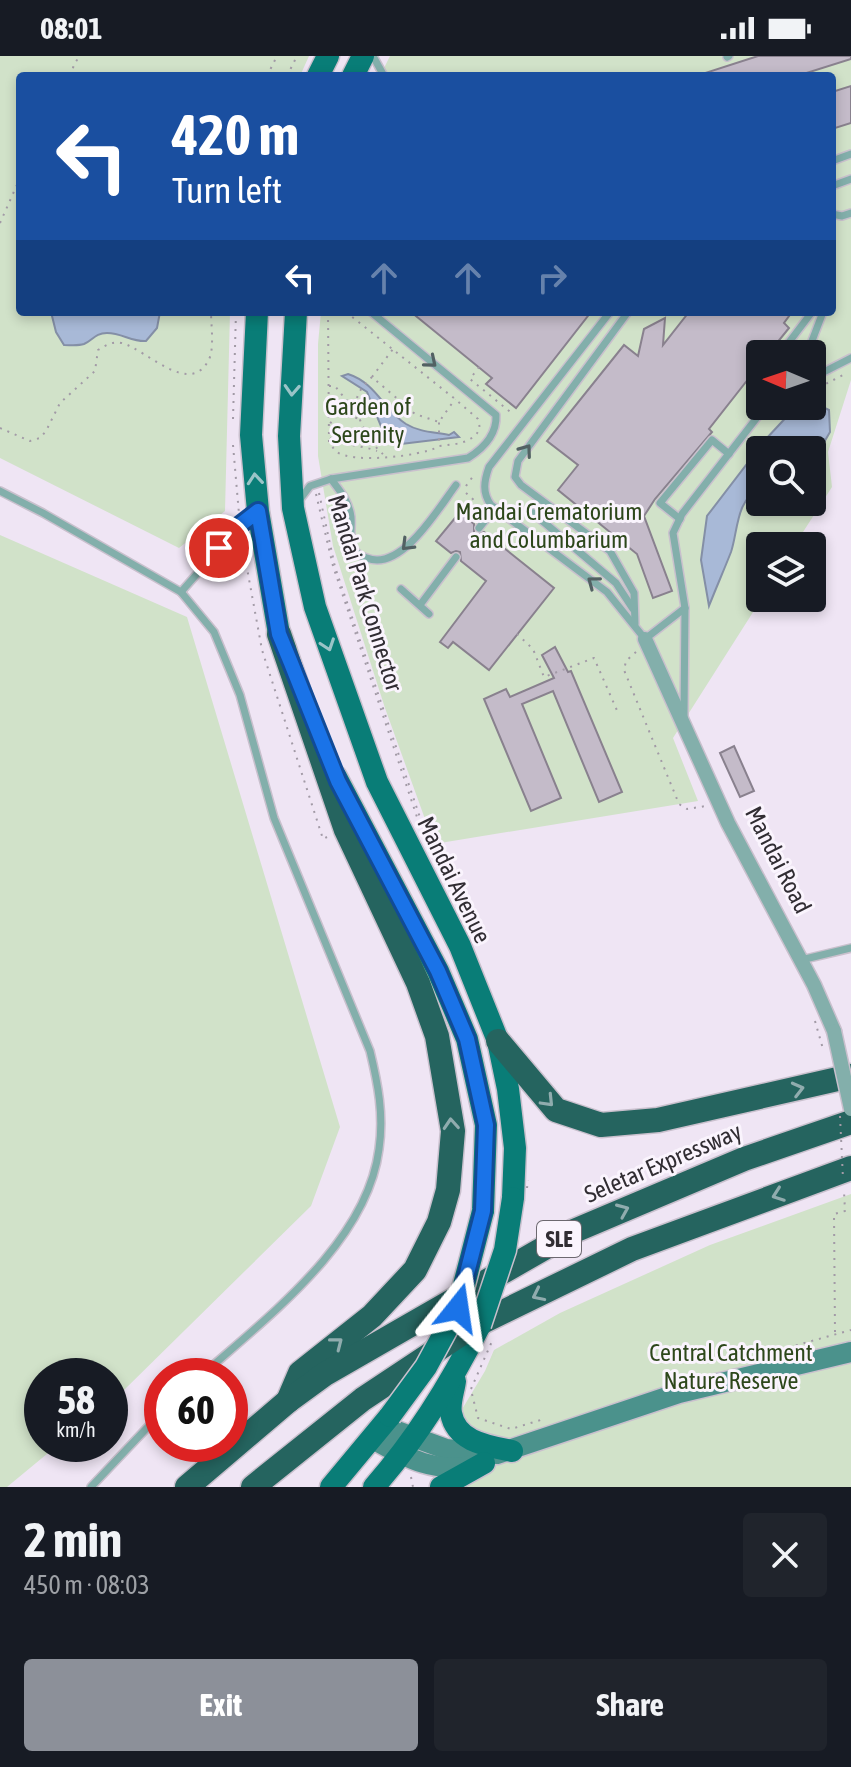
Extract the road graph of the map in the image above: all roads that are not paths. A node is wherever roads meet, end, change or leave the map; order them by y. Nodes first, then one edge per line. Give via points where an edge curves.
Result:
1 (373, 56) edge
2 (370, 61) edge
3 (257, 316) edge
4 (296, 316) edge
5 (376, 316) edge
6 (607, 316) edge
7 (625, 316) edge
8 (811, 316) edge
9 (816, 316) edge
10 (822, 316) edge
11 (820, 322) junction
12 (791, 340) edge
13 (813, 340) edge
14 (851, 358) edge
15 (826, 371) edge
16 (755, 420) edge
17 (729, 454) junction
18 (331, 479) junction
19 (456, 485) dead end
20 (0, 491) edge
21 (495, 508) junction
22 (258, 511) junction
23 (533, 513) dead end
24 (295, 519) junction
25 (680, 519) junction
26 (479, 528) dead end
27 (456, 557) dead end
28 (401, 589) dead end
29 (181, 592) junction
30 (420, 605) junction
31 (685, 608) junction
32 (634, 611) junction
33 (429, 614) dead end
34 (635, 625) junction
35 (279, 634) junction
36 (642, 644) junction
37 (684, 727) junction
38 (851, 948) edge
39 (801, 960) junction
40 (498, 1041) junction
41 (851, 1076) edge
42 (851, 1109) edge
43 (851, 1122) edge
44 (847, 1173) edge
45 (851, 1352) edge
46 (221, 1358) edge
47 (457, 1372) junction
48 (288, 1401) junction
49 (382, 1427) junction
50 (144, 1431) edge
51 (408, 1447) junction
52 (498, 1456) junction
53 (91, 1487) edge
54 (187, 1487) edge
55 (253, 1487) edge
56 (331, 1487) edge
57 (374, 1487) edge
58 (441, 1487) edge

1 - 2 lane
22 -> 3 main road via 251,435
4 -> 24 main road, Mandai Avenue via 289,436
5 -> 18 lane via 496,415 497,428 468,458
6 - 21 lane via 489,467 486,498
32 -> 7 lane via 634,593 610,551 515,477 518,461
8 - 12 lane
9 - 11 lane
10 - 11 lane
11 - 13 lane
14 - 15 lane
16 - 17 lane
17 - 25 lane
17 - 25 lane via 712,440 660,503
19 -> 18 lane via 406,549 372,561 358,555 351,544 348,501
18 - 24 lane via 311,486 299,501
20 - 29 lane
21 - 26 lane
34 -> 21 lane via 607,592
22 - 29 lane
22 - 35 main road
23 - 32 lane via 616,583
24 -> 40 main road, Mandai Avenue via 315,607 377,782 460,946
25 - 31 lane via 673,533
27 - 30 lane
28 - 30 lane
29 - 46 lane via 214,632 240,695 274,818 370,1051 381,1121 379,1152 364,1198 343,1234 300,1288
30 - 33 lane
31 - 36 lane
31 - 37 lane
32 - 34 lane
34 - 36 lane
48 -> 35 highway via 300,1373 372,1316 415,1270 448,1190 453,1131 437,1036 418,983 346,830
35 - 49 main road, bridge via 338,781 438,971 467,1039 486,1125 483,1211 458,1308 426,1367
36 - 37 street, Mandai Road
37 - 39 street, Mandai Road
38 - 39 lane
39 - 42 street, Mandai Road, bridge via 834,1031
40 -> 41 highway via 556,1110 601,1125 673,1117
40 - 47 main road, Mandai Avenue, bridge via 515,1148 513,1198 505,1250 480,1325
48 -> 43 highway, Seletar Expressway / SLE via 355,1355 574,1231 744,1159
44 -> 55 highway, SLE via 632,1249 470,1328 363,1399
45 - 52 main road via 679,1393
47 - 51 main road, Mandai Avenue
47 - 52 main road via 450,1410 454,1422 473,1442
48 - 54 highway, Seletar Expressway / SLE
49 - 51 main road
49 - 56 main road
50 - 53 lane
51 - 52 main road via 450,1469
51 - 57 main road
52 - 58 main road

